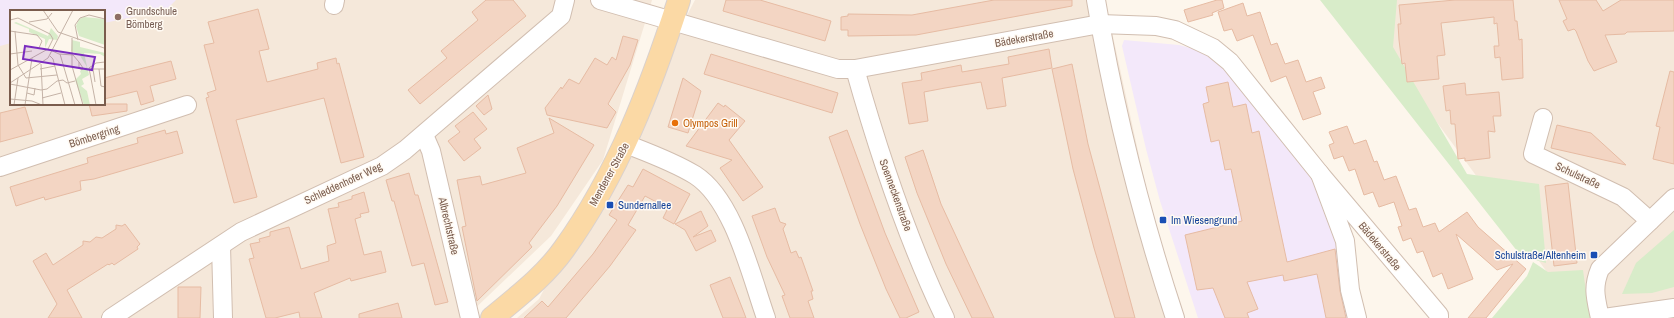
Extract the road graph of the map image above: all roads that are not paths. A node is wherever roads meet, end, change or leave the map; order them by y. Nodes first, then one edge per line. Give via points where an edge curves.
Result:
1 (565, 0) edge
2 (600, 0) edge
3 (1096, 0) edge
4 (676, 10) edge
5 (1100, 24) junction
6 (856, 69) junction
7 (187, 105) dead end
8 (1543, 118) dead end
9 (424, 135) junction
10 (626, 144) junction
11 (0, 167) edge
12 (1320, 174) junction
13 (1674, 198) edge
14 (1650, 221) junction
15 (221, 246) junction
16 (1674, 308) edge
17 (111, 318) edge
18 (223, 318) edge
19 (470, 318) edge
20 (492, 318) edge
21 (766, 318) edge
22 (945, 318) edge
23 (1175, 318) edge
24 (1357, 318) edge
25 (1439, 318) edge
26 (1600, 318) edge
27 (1604, 318) edge

1 - 9 street, Schleddenhofer Weg via 561,16
2 - 4 street
3 - 5 street
4 - 6 street, Bädekerstraße via 838,69
4 - 10 main road, Mendener Straße
5 - 6 street, Bädekerstraße
5 - 12 street, Bädekerstraße via 1156,26 1185,34 1213,48 1230,62
5 - 23 street via 1134,178
6 - 22 street, Soenneckenstraße via 868,116 894,192
7 - 11 street, Bömbergring
8 - 14 street, Schulstraße via 1533,154 1623,197
9 - 15 street, Schleddenhofer Weg via 382,166 240,232
9 - 19 street, Albrechtstraße via 432,151
10 - 20 main road, Mendener Straße via 564,250 532,285
10 - 21 street via 671,162 709,186 722,203 736,234
12 - 24 street, Bädekerstraße via 1345,241 1350,290
12 - 25 street, Bädekerstraße
13 - 14 street
14 - 26 street via 1600,269 1594,281 1594,293
15 - 17 street, Schleddenhofer Weg
15 - 18 street
16 - 27 street

